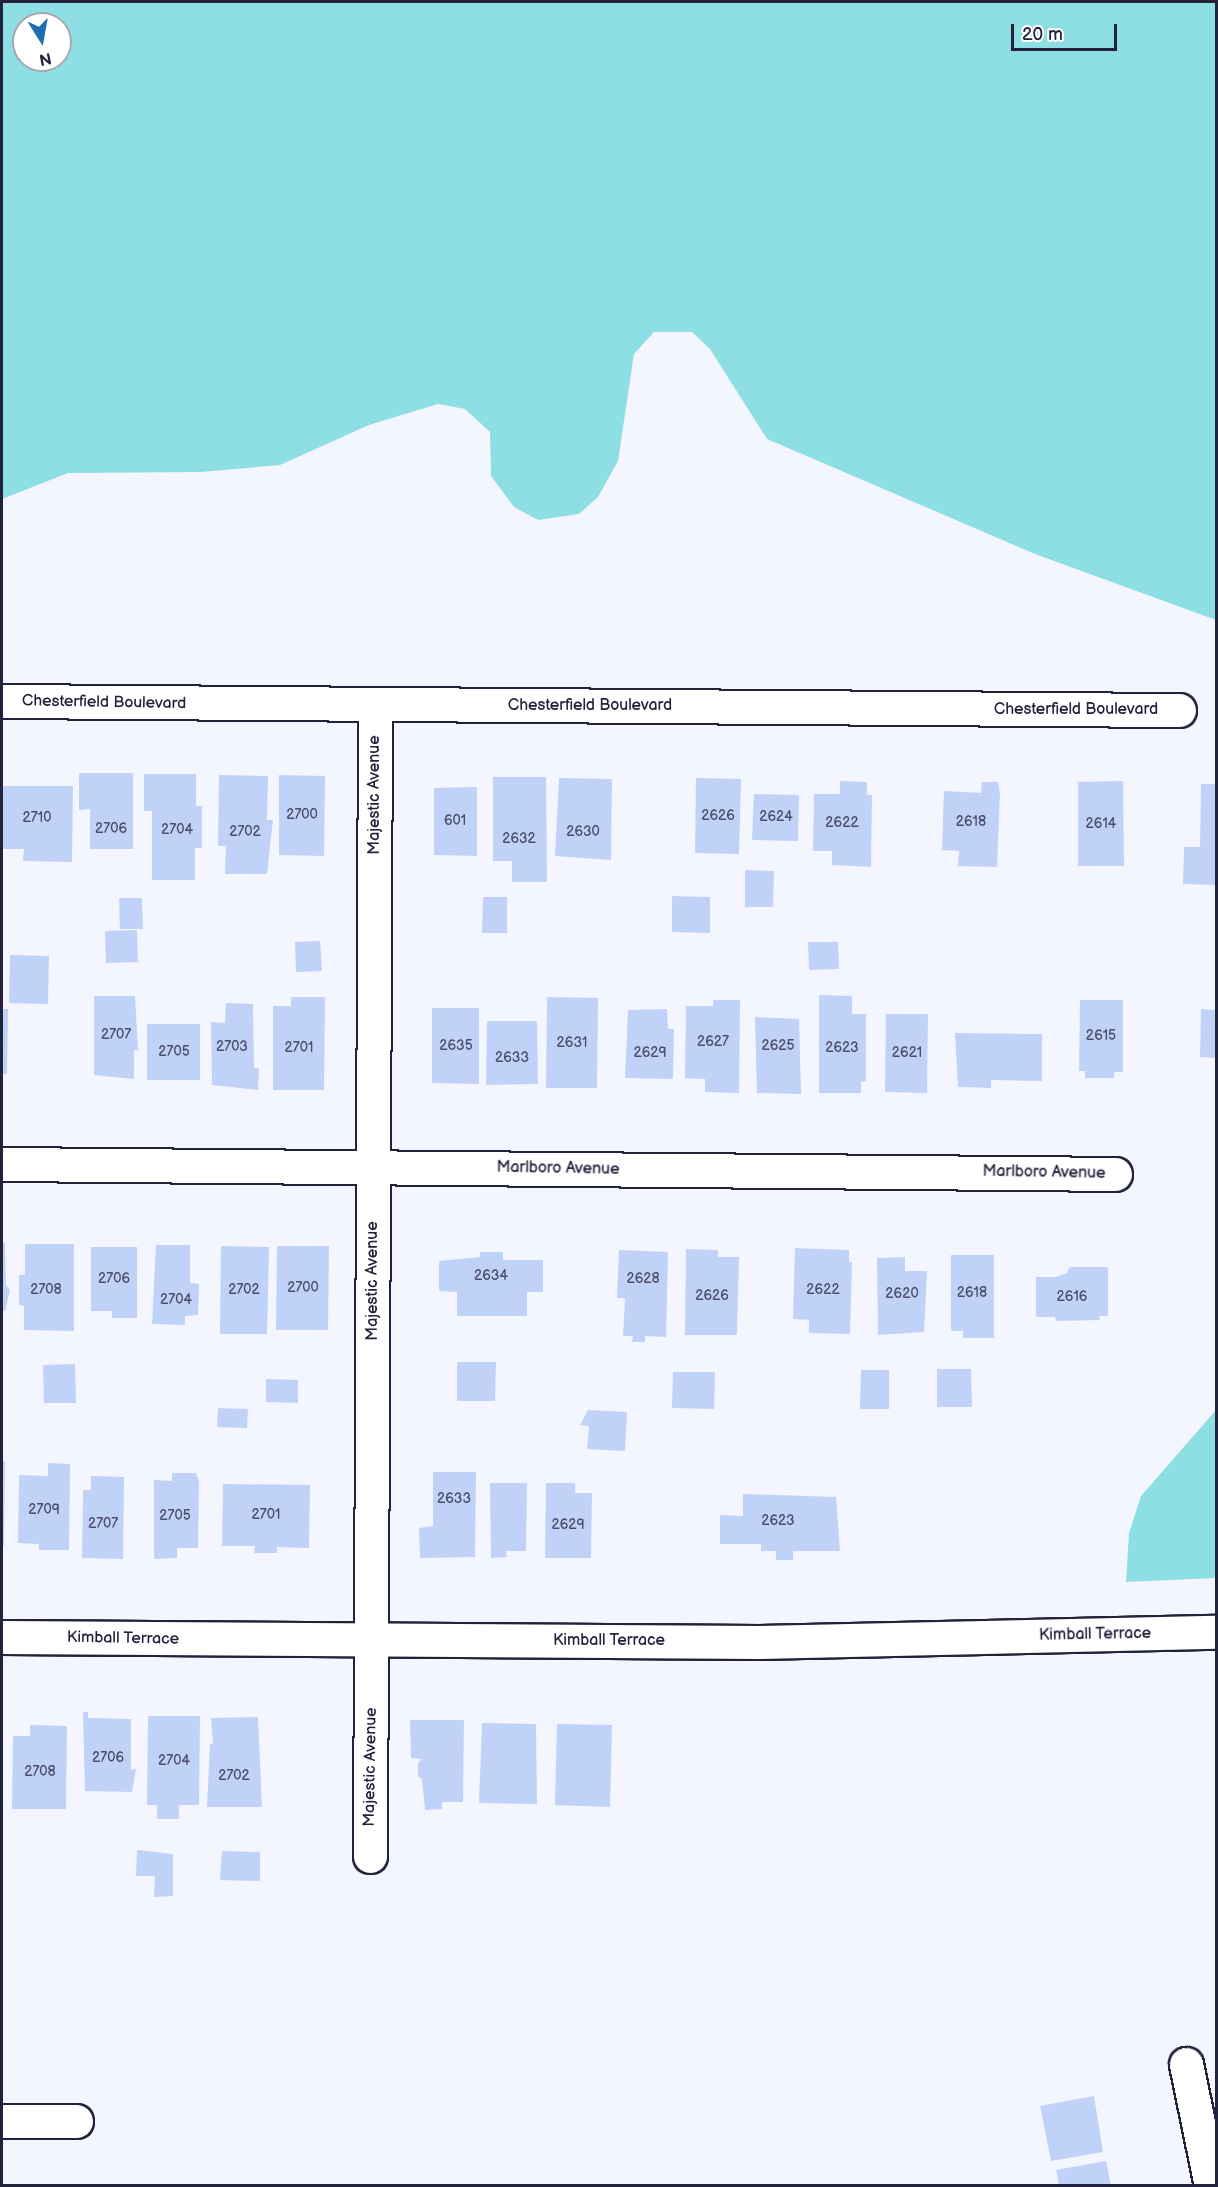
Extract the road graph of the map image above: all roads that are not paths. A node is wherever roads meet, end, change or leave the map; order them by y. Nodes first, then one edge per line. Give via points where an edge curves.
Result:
1 (2, 701) edge
2 (375, 707) junction
3 (1179, 710) dead end
4 (2, 1164) edge
5 (373, 1167) junction
6 (1114, 1174) dead end
7 (1216, 1632) edge
8 (2, 1637) edge
9 (372, 1639) junction
10 (370, 1856) dead end
11 (1186, 2064) dead end
12 (2, 2121) edge
13 (76, 2121) dead end
14 (1211, 2186) edge

1 - 2 street, Chesterfield Boulevard
2 - 3 street, Chesterfield Boulevard
2 - 5 street, Majestic Avenue
4 - 5 street, Marlboro Avenue
5 - 6 street, Marlboro Avenue
5 - 9 street, Majestic Avenue
7 - 9 street, Kimball Terrace via 759,1642
8 - 9 street, Kimball Terrace
9 - 10 street, Majestic Avenue
11 - 14 street
12 - 13 street

